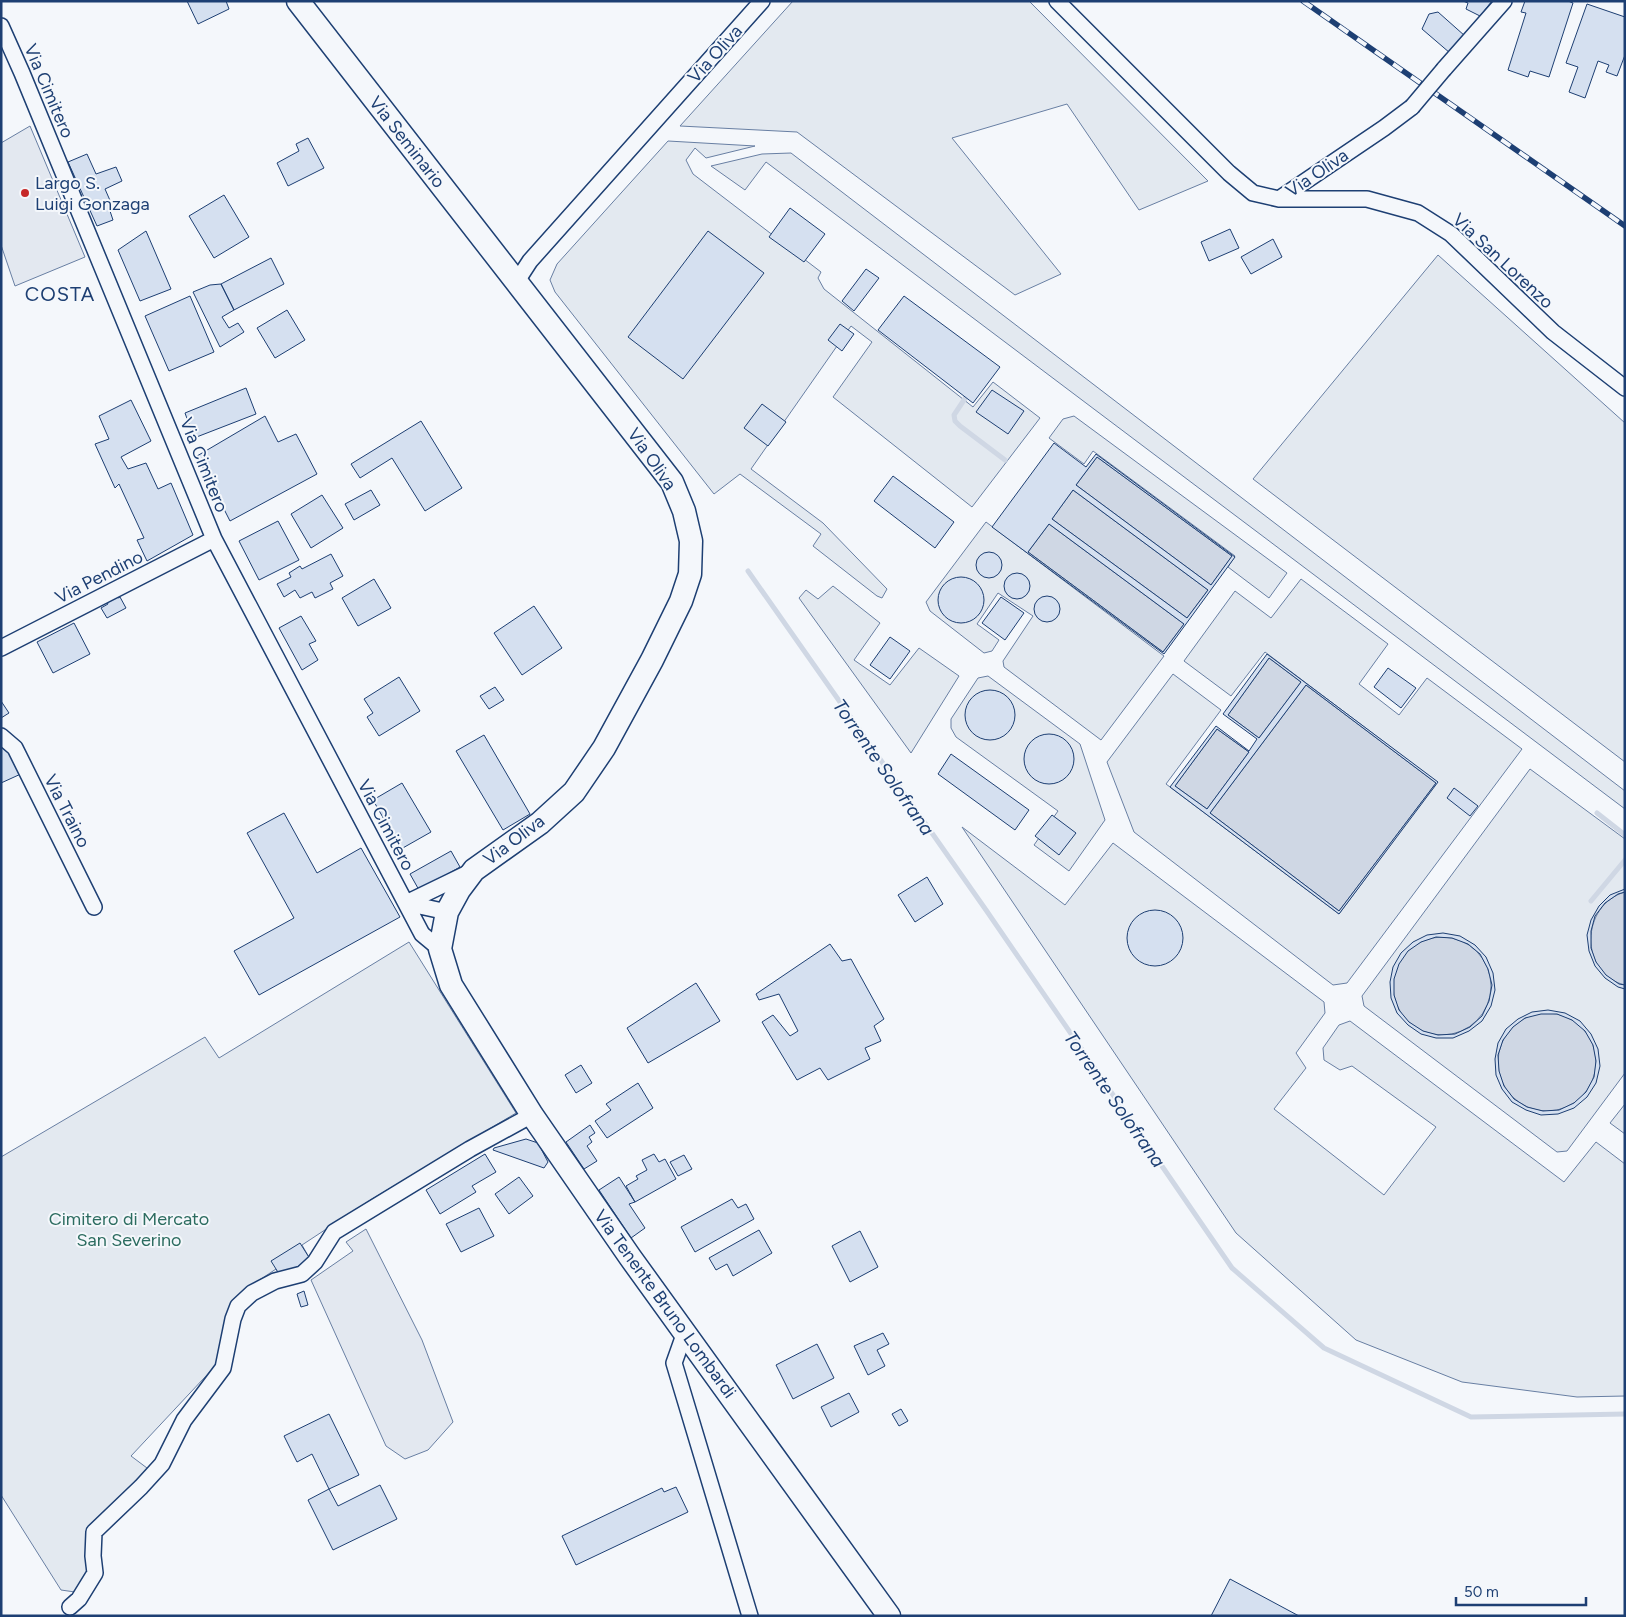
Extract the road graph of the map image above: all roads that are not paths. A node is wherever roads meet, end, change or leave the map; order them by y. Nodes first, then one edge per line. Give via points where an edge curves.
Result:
1 (298, 1) edge
2 (762, 1) edge
3 (1057, 1) edge
4 (1504, 1) edge
5 (1, 26) edge
6 (1279, 199) junction
7 (517, 281) junction
8 (1625, 388) edge
9 (214, 539) junction
10 (1, 648) edge
11 (1, 736) edge
12 (474, 870) junction
13 (406, 903) junction
14 (94, 907) dead end
15 (447, 912) junction
16 (440, 949) junction
17 (452, 985) joint
18 (532, 1115) junction
19 (685, 1332) junction
20 (70, 1606) dead end
21 (750, 1616) edge
22 (889, 1616) edge

1 - 7 main road, Via Seminario
2 - 7 street, Via Oliva via 530,261
3 - 6 street, Via Oliva via 1229,173 1252,192
4 - 6 street, Via Oliva, bridge via 1412,107
5 - 9 street, Via Cimitero
6 - 8 street, Via San Lorenzo via 1367,199 1418,213 1451,234 1553,332
7 - 12 main road, Via Oliva via 672,482 684,511 691,541 690,574 681,601 652,660 604,748 574,792 540,823
9 - 10 street, Via Pendino
9 - 13 street, Via Cimitero
11 - 14 street, Via Traino via 14,748
12 - 13 street
12 - 15 main road, Via Oliva
13 - 15 street
13 - 16 street, Via Cimitero via 422,934
15 - 16 main road, Via Oliva
16 - 17 main road, Via Oliva
17 - 18 main road, Via Tenente Bruno Lombardi
18 - 19 main road, Via Tenente Bruno Lombardi
18 - 20 street via 470,1148 334,1232 316,1262 302,1274 274,1281 252,1293 238,1306 223,1368 184,1420 162,1464 94,1532 95,1573 79,1599
19 - 21 street via 674,1363
19 - 22 main road, Via Tenente Bruno Lombardi

